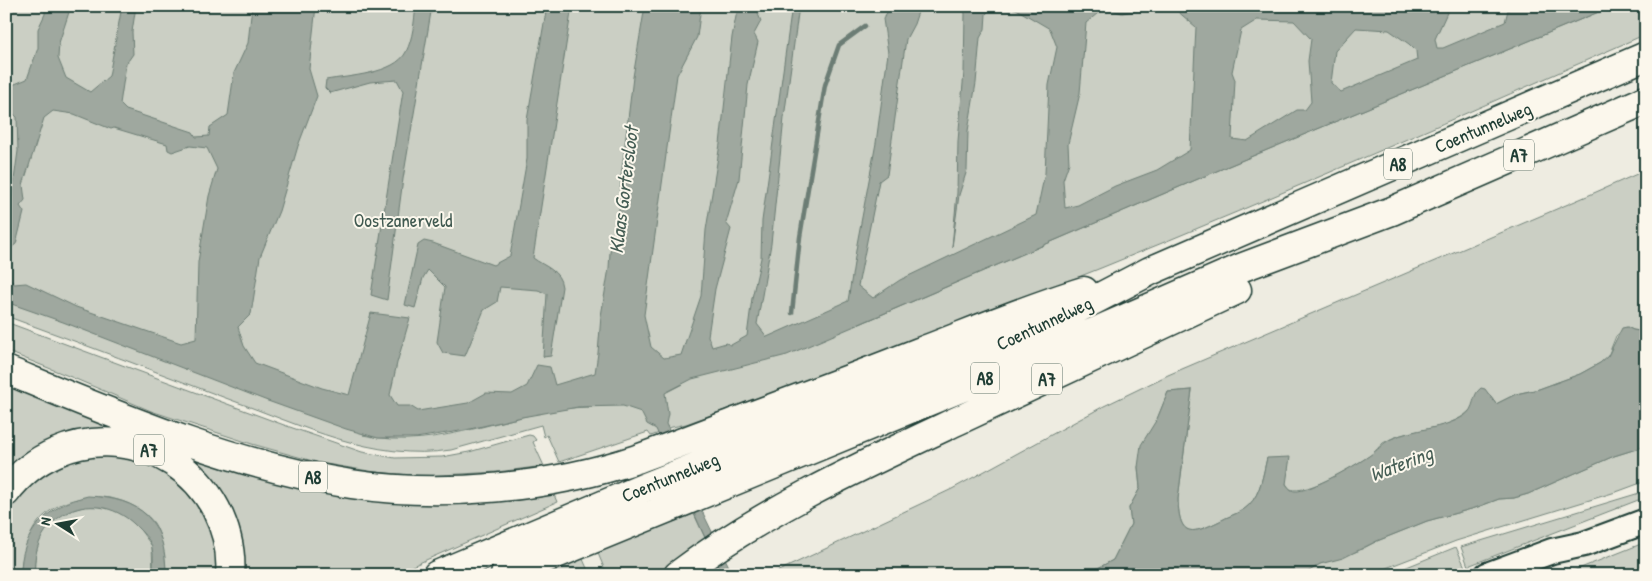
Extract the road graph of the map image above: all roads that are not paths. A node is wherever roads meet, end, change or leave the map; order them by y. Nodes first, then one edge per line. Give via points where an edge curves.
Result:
1 (1646, 56) edge
2 (1646, 100) edge
3 (1392, 210) junction
4 (1150, 271) junction
5 (6, 370) edge
6 (6, 492) edge
7 (1646, 521) edge
8 (1584, 544) junction
9 (230, 575) edge
10 (437, 575) edge
11 (505, 575) edge
12 (678, 575) edge
13 (1487, 575) edge
14 (1523, 575) edge

1 - 4 highway, Coentunnelweg / A8
2 - 3 highway, Coentunnelweg / A7
3 - 11 highway, Coentunnelweg / A8 via 1242,268 1030,360
3 - 12 highway, A7 via 1249,284 803,496 736,534
4 - 5 highway, A8 via 1043,304 635,459 577,475 487,489 408,489 291,473 244,460 89,404
4 - 10 highway, Coentunnelweg / A8 via 1050,323
6 - 9 highway, A7 via 32,467 74,447 112,442 146,448 187,472 212,502 225,528
7 - 8 main road
8 - 13 main road via 1552,551
8 - 14 main road

